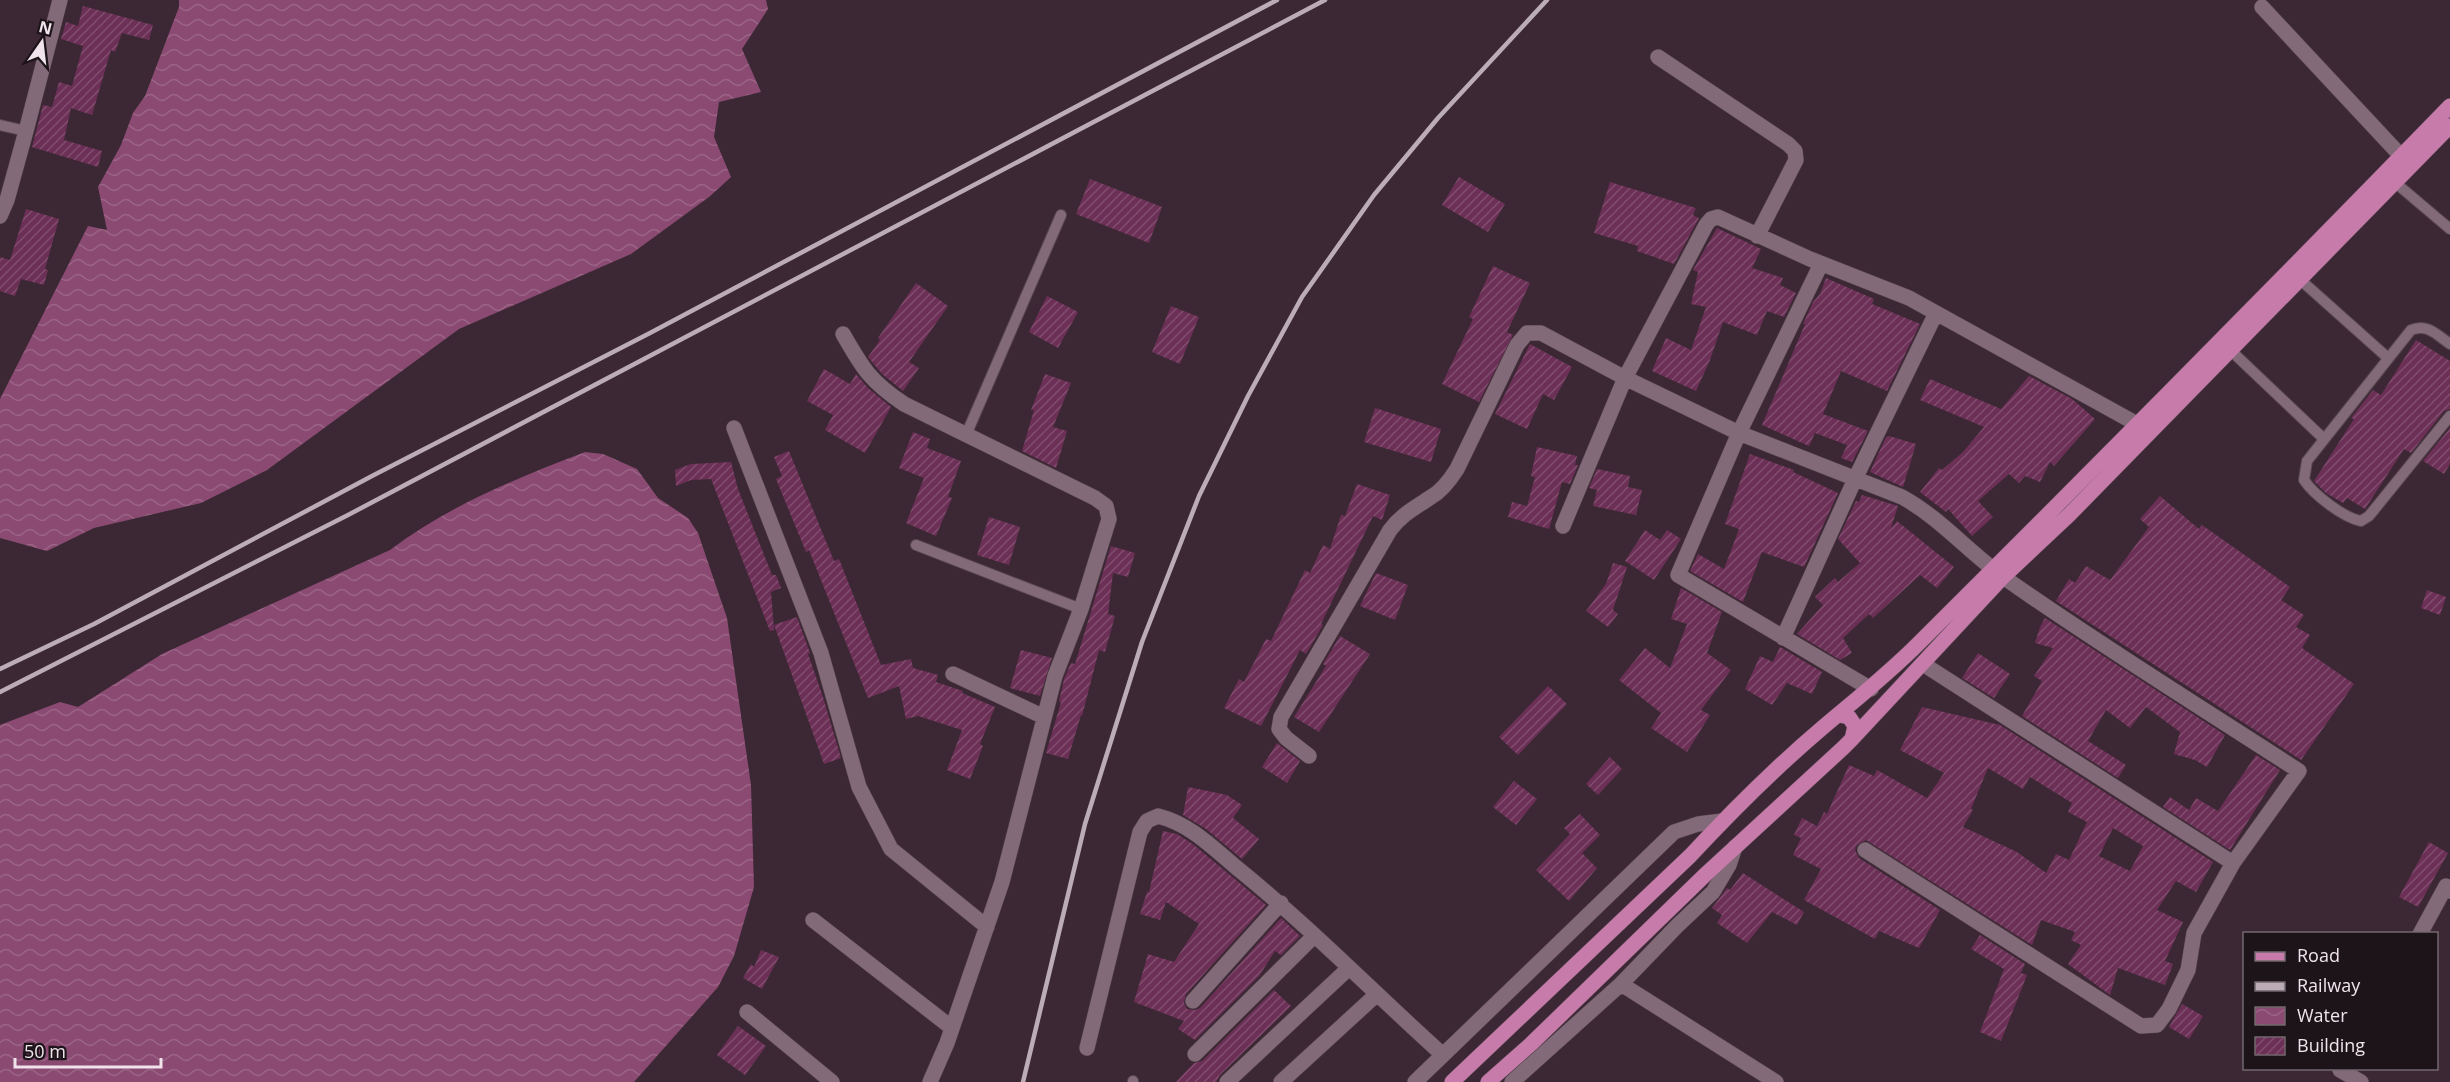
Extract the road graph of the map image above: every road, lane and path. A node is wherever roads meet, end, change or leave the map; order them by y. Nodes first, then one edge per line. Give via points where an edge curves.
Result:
1 (60, 0) edge
2 (2262, 7) dead end
3 (1658, 57) dead end
4 (2450, 106) edge
5 (0, 125) edge
6 (2450, 126) edge
7 (26, 131) junction
8 (2401, 156) junction
9 (2390, 178) junction
10 (1061, 215) dead end
11 (0, 216) edge
12 (2450, 229) edge
13 (1757, 236) junction
14 (1821, 264) junction
15 (2295, 275) junction
16 (1936, 313) junction
17 (843, 334) dead end
18 (2450, 344) edge
19 (2226, 345) junction
20 (2388, 358) junction
21 (1625, 378) junction
22 (2450, 416) edge
23 (2138, 424) junction
24 (734, 428) dead end
25 (1739, 433) junction
26 (966, 435) junction
27 (2324, 439) junction
28 (1855, 479) junction
29 (1563, 525) dead end
30 (916, 545) dead end
31 (1998, 574) junction
32 (1081, 609) junction
33 (1783, 638) junction
34 (1923, 664) junction
35 (953, 674) dead end
36 (1871, 689) junction
37 (1839, 715) junction
38 (1044, 717) junction
39 (1852, 739) junction
40 (1310, 756) dead end
41 (1722, 821) junction
42 (1735, 847) junction
43 (1865, 850) dead end
44 (2233, 863) junction
45 (2448, 889) edge
46 (1281, 903) junction
47 (813, 920) dead end
48 (987, 927) junction
49 (2421, 932) edge
50 (1314, 936) junction
51 (1349, 968) junction
52 (1622, 984) junction
53 (1376, 995) junction
54 (1193, 1001) dead end
55 (747, 1012) dead end
56 (952, 1028) junction
57 (1086, 1048) dead end
58 (1195, 1054) dead end
59 (1443, 1055) junction
60 (2338, 1073) edge
61 (832, 1082) edge
62 (930, 1082) edge
63 (1227, 1082) edge
64 (1281, 1082) edge
65 (1415, 1082) edge
66 (1452, 1082) edge
67 (1488, 1082) edge
68 (1512, 1082) edge
69 (1776, 1082) edge
70 (2361, 1082) edge

1 - 7 street
2 - 8 street
3 - 13 street via 1795,151 1796,160
4 - 8 main road
5 - 7 lane
6 - 9 main road
7 - 11 street
8 - 9 main road
9 - 12 lane
9 - 15 main road
10 - 26 lane
13 - 14 street
13 - 21 street via 1718,217 1711,219
14 - 16 street via 1909,298
14 - 25 street
15 - 19 main road
15 - 20 lane
16 - 23 street
16 - 28 street
17 - 26 street via 865,372 882,389
18 - 20 lane via 2428,328 2419,327 2411,330
19 - 23 main road
19 - 27 lane
19 - 31 main road via 2069,515
20 - 27 lane
21 - 25 street
21 - 29 street
21 - 40 street via 1541,333 1527,333 1517,345 1457,469 1440,490 1400,517 1390,530 1281,717 1279,729
22 - 27 lane via 2361,521 2345,515 2304,480 2307,461
23 - 31 main road
24 - 48 street via 821,653 859,787 891,849
25 - 28 street
25 - 33 street via 1678,575
26 - 32 street via 1106,506 1109,519
28 - 31 street via 1924,509
28 - 33 street
30 - 32 lane
31 - 34 main road
31 - 36 main road
31 - 44 street via 2299,771
32 - 38 street
33 - 36 street
34 - 39 main road
34 - 44 street
35 - 38 street
36 - 37 main road
37 - 39 main road via 1849,717 1855,726
37 - 41 main road
38 - 48 street
39 - 42 main road
41 - 59 street via 1674,832
41 - 66 main road
42 - 52 street via 1713,892
42 - 67 main road
43 - 44 street via 2141,1026 2157,1025 2169,1009 2188,970 2194,933
45 - 49 street
46 - 50 street
46 - 54 street
46 - 57 street via 1186,826 1158,816 1147,821 1140,832
47 - 56 street
48 - 56 street
50 - 51 street
50 - 58 street
51 - 53 street
51 - 63 street
52 - 68 street
52 - 69 street
53 - 59 street
53 - 64 street
55 - 61 street
56 - 62 street
59 - 65 street
60 - 70 street

